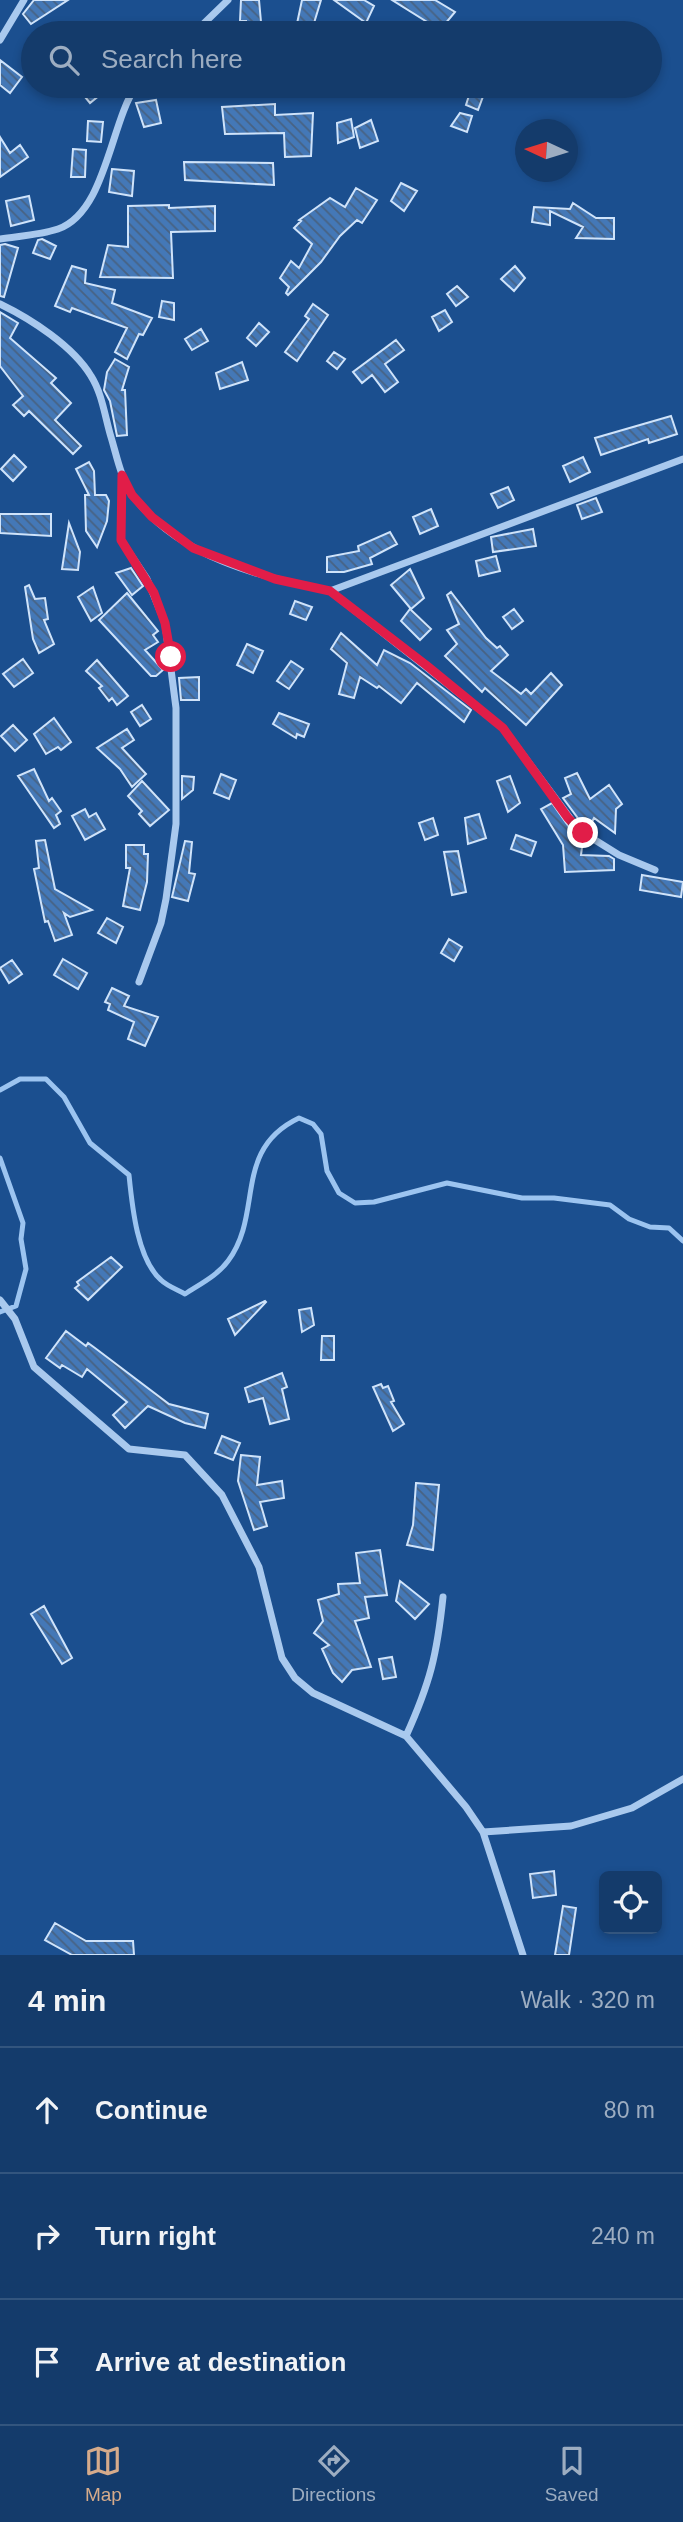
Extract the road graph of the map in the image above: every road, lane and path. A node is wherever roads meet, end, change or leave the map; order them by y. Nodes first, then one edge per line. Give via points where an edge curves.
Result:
1 (24, 0) edge
2 (228, 0) edge
3 (206, 21) edge
4 (0, 40) edge
5 (129, 98) edge
6 (0, 239) edge
7 (0, 304) edge
8 (683, 459) edge
9 (122, 475) junction
10 (330, 591) junction
11 (655, 870) dead end
12 (139, 982) dead end
13 (0, 1300) edge
14 (443, 1597) dead end
15 (406, 1736) junction
16 (683, 1779) edge
17 (483, 1832) junction
18 (523, 1955) edge

1 - 4 street
2 - 3 street
5 - 6 street via 87,205 73,221 59,229
7 - 9 street via 47,334 92,376
8 - 10 street
9 - 10 street via 152,517 193,548 275,579
9 - 12 street via 121,540 147,579 165,623 176,708 176,824 161,923
10 - 11 street via 503,728 579,830
13 - 15 street via 15,1319 34,1367 120,1442 138,1451 185,1455 222,1495 259,1567 282,1658 295,1678 313,1693
14 - 15 street via 436,1656
15 - 17 street
16 - 17 street via 632,1808 571,1826
17 - 18 street

